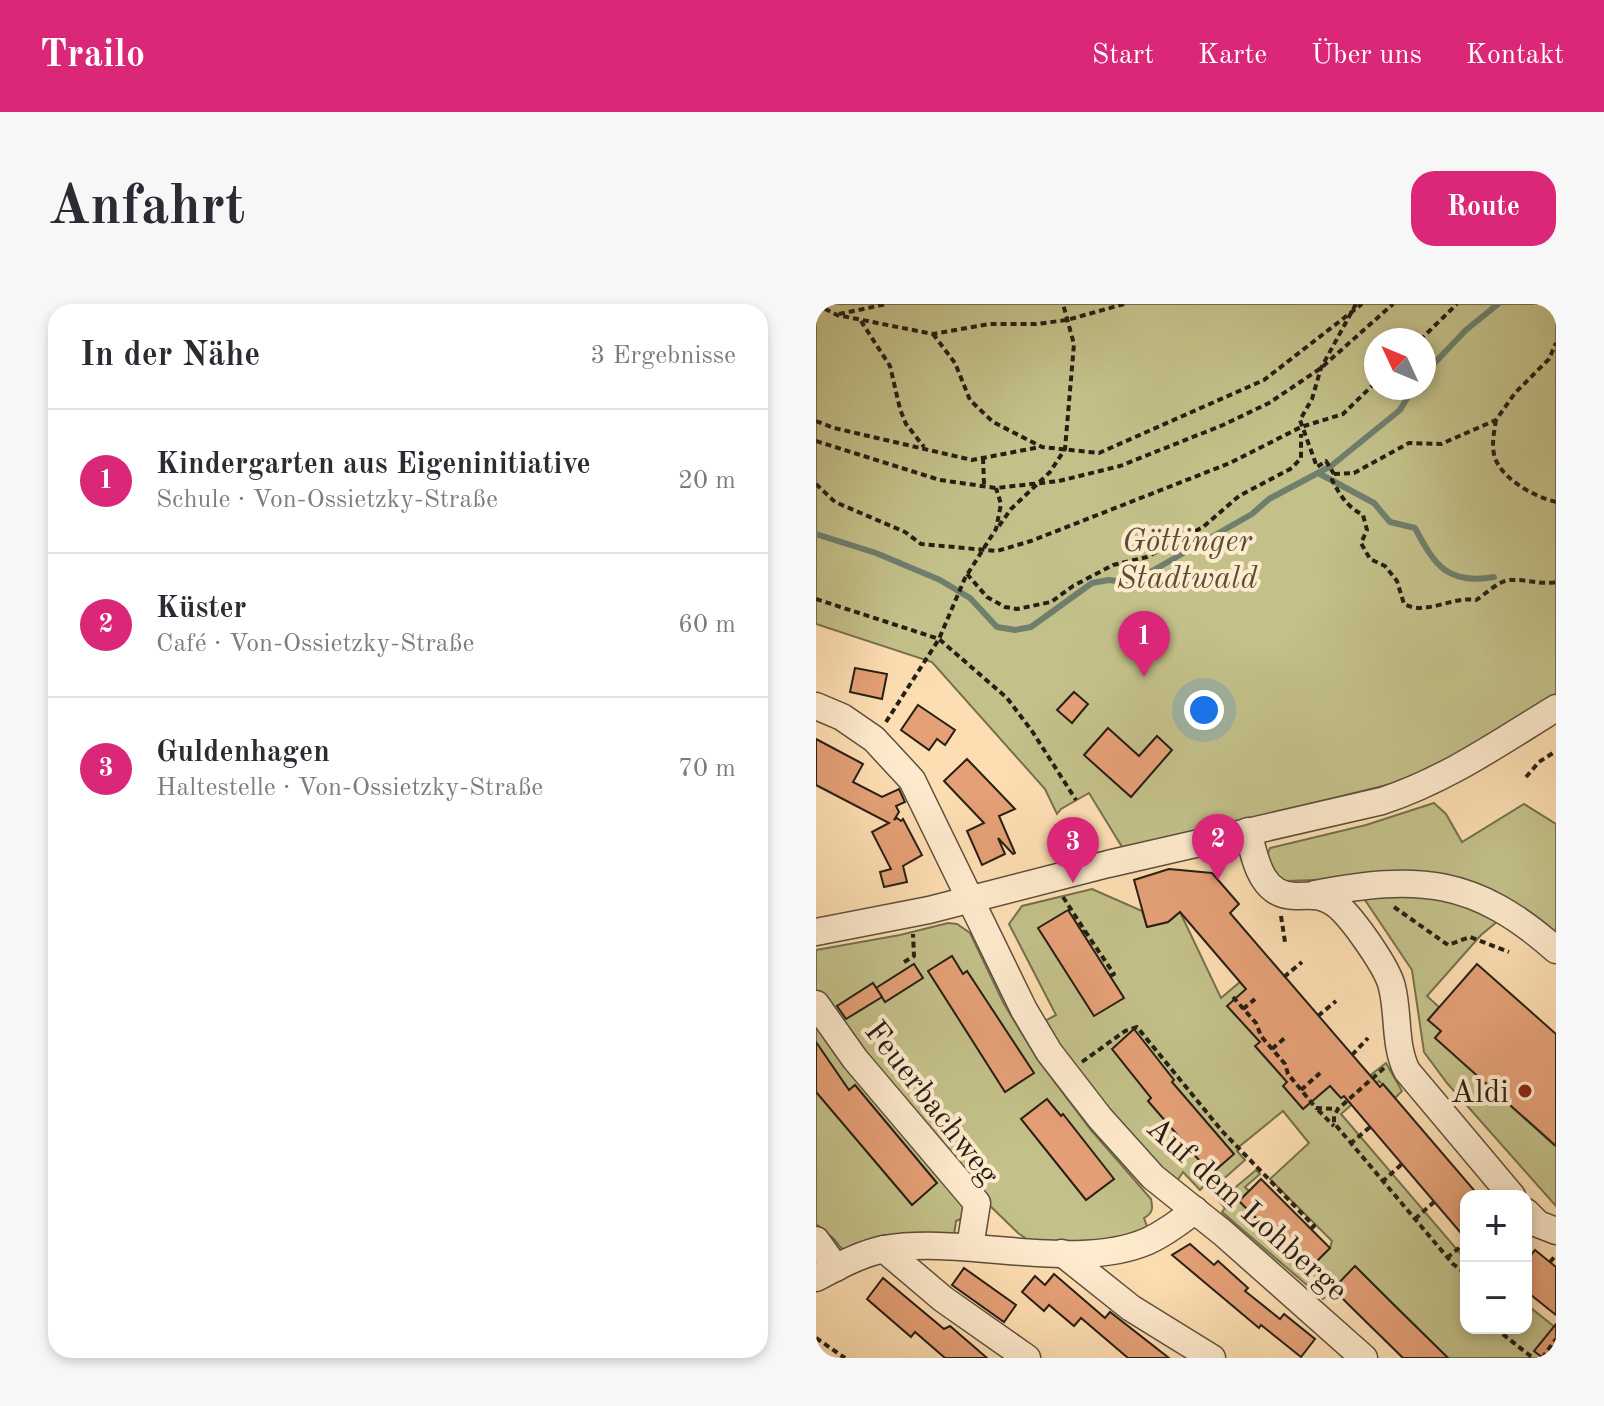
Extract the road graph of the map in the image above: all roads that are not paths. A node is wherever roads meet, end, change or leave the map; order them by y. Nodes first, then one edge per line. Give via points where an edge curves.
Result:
1 (816, 706) edge
2 (1556, 708) edge
3 (1248, 831) junction
4 (1315, 894) junction
5 (969, 900) junction
6 (816, 932) edge
7 (1556, 950) edge
8 (816, 1004) edge
9 (1507, 1190) edge
10 (1195, 1210) junction
11 (1532, 1218) edge
12 (1556, 1231) edge
13 (816, 1240) edge
14 (970, 1247) junction
15 (884, 1249) junction
16 (1062, 1253) junction
17 (826, 1273) edge
18 (1027, 1358) edge
19 (1212, 1358) edge
20 (1364, 1358) edge

1 - 5 street, Auf dem Lohberge via 856,725 901,765
2 - 3 street via 1419,789
3 - 4 street via 1258,868 1272,889 1283,895
3 - 5 street
4 - 7 street via 1362,884 1431,884 1514,915
4 - 9 street via 1340,908 1387,971 1400,1050 1412,1080
5 - 6 street
5 - 10 street, Auf dem Lohberge via 1024,1010 1063,1071 1153,1177
8 - 14 street, Feuerbachweg via 855,1059 977,1203
10 - 16 street via 1146,1242 1119,1250
10 - 20 street, Auf dem Lohberge
11 - 12 street
13 - 17 street
14 - 15 street
14 - 16 street
15 - 17 street
15 - 18 street
16 - 19 street via 1131,1308

